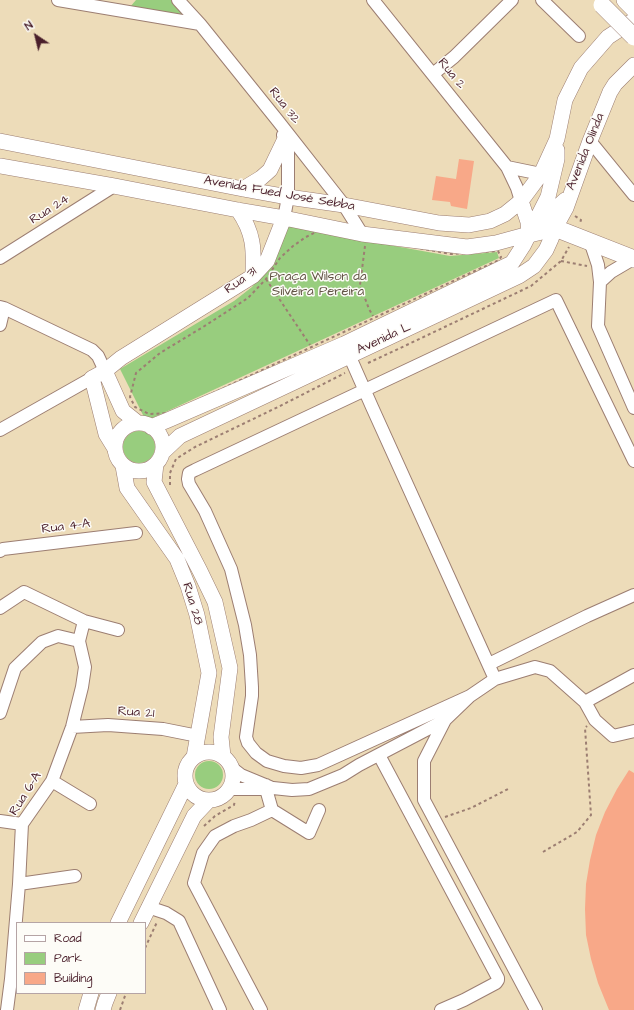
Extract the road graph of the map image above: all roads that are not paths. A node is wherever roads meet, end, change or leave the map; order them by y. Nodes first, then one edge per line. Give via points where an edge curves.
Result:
1 (58, 0) edge
2 (178, 0) edge
3 (372, 0) edge
4 (512, 0) edge
5 (542, 0) edge
6 (624, 0) edge
7 (599, 3) edge
8 (634, 9) edge
9 (634, 21) edge
10 (200, 24) junction
11 (579, 36) dead end
12 (634, 37) edge
13 (634, 65) edge
14 (433, 74) junction
15 (278, 121) junction
16 (557, 139) junction
17 (590, 140) junction
18 (0, 141) edge
19 (284, 141) junction
20 (0, 166) edge
21 (507, 166) junction
22 (541, 174) junction
23 (114, 186) junction
24 (243, 189) junction
25 (571, 193) junction
26 (634, 195) edge
27 (288, 197) junction
28 (521, 201) junction
29 (344, 205) junction
30 (238, 210) junction
31 (284, 218) junction
32 (555, 228) junction
33 (529, 234) junction
34 (365, 238) junction
35 (583, 238) junction
36 (496, 243) junction
37 (0, 258) edge
38 (633, 259) edge
39 (512, 263) junction
40 (259, 275) junction
41 (600, 282) junction
42 (2, 307) edge
43 (0, 325) edge
44 (349, 356) junction
45 (98, 374) junction
46 (364, 389) junction
47 (634, 408) edge
48 (145, 425) junction
49 (0, 430) edge
50 (114, 447) junction
51 (159, 458) junction
52 (634, 461) edge
53 (123, 466) junction
54 (136, 533) dead end
55 (0, 551) edge
56 (634, 595) edge
57 (0, 608) edge
58 (84, 621) junction
59 (118, 630) dead end
60 (79, 641) junction
61 (489, 664) junction
62 (634, 675) edge
63 (496, 679) junction
64 (470, 696) junction
65 (585, 702) junction
66 (0, 713) edge
67 (446, 720) junction
68 (72, 727) junction
69 (634, 731) edge
70 (198, 736) junction
71 (379, 755) junction
72 (194, 757) junction
73 (331, 759) junction
74 (227, 762) junction
75 (343, 775) junction
76 (52, 781) junction
77 (186, 784) junction
78 (268, 788) junction
79 (233, 789) junction
80 (210, 800) junction
81 (90, 804) dead end
82 (272, 810) junction
83 (318, 810) dead end
84 (0, 821) edge
85 (22, 824) junction
86 (75, 876) dead end
87 (19, 884) junction
88 (155, 909) junction
89 (118, 922) edge
90 (142, 922) edge
91 (91, 994) edge
92 (109, 994) edge
93 (6, 1010) edge
94 (86, 1010) edge
95 (103, 1010) edge
96 (220, 1010) edge
97 (261, 1010) edge
98 (441, 1010) edge
99 (536, 1010) edge

1 - 10 street
2 - 10 street, Rua 32
3 - 14 street, Rua 2
4 - 14 street
5 - 11 street
6 - 8 highway
7 - 12 highway, bridge
9 - 16 main road via 608,36 581,68 565,100
10 - 15 street, Rua 32
13 - 17 main road, Avenida Olinda via 610,92
14 - 21 street, Rua 2
15 - 19 street, Rua 31
15 - 29 street, Rua 32
16 - 22 main road
16 - 33 main road via 557,159 548,197
17 - 25 main road, Avenida Olinda
17 - 26 street
18 - 24 main road, Avenida Fued José Sebba
19 - 24 main road via 270,170
19 - 27 street, Rua 31 via 288,152
20 - 23 main road, Avenida Fued José Sebba
21 - 22 street
21 - 28 street, Rua 2
22 - 28 main road, Avenida Fued José Sebba
23 - 30 main road, Avenida Fued José Sebba
23 - 37 street, Rua 24
24 - 27 main road, Avenida Fued José Sebba
25 - 32 main road, Avenida L
25 - 33 main road, Avenida Olinda
27 - 29 main road, Avenida Fued José Sebba
27 - 31 street, Rua 31
28 - 29 main road, Avenida Fued José Sebba via 490,221 469,224 439,223
28 - 33 main road
29 - 34 street, Rua 32
30 - 31 main road, Avenida Fued José Sebba
30 - 40 main road via 250,233
31 - 34 main road, Avenida Fued José Sebba
31 - 40 main road, Rua 31
32 - 33 highway
32 - 35 highway
32 - 44 main road, Avenida L via 534,266 519,276
33 - 36 main road, Avenida Fued José Sebba
33 - 39 main road
34 - 36 main road, Avenida Fued José Sebba via 467,246
35 - 38 highway
35 - 41 street via 598,265
36 - 39 main road via 511,253
38 - 41 street via 610,272
39 - 44 main road, Avenida L via 377,322
40 - 45 main road, Rua 31
41 - 47 street via 598,326
42 - 43 street
42 - 45 street via 92,350 98,356
44 - 46 street
44 - 48 main road, Avenida L via 314,351 168,420
44 - 51 main road, Avenida L via 180,436
45 - 48 main road via 123,411
45 - 49 street
45 - 50 main road via 106,434
46 - 52 street via 556,300
46 - 61 street
46 - 73 street via 194,470 189,473 188,480 231,569 245,624 252,692 246,737 248,743 267,761 284,766 301,768 318,765
48 - 50 main road via 130,424 124,428 119,433
48 - 51 main road via 157,431 161,438 163,444
50 - 53 main road via 115,454
51 - 53 main road via 150,469 143,471 136,472
51 - 74 main road, Rua 28 via 154,482 215,602 230,668 221,736
53 - 70 main road, Rua 28 via 127,488 177,559 197,614 209,673
54 - 55 street, Rua 4-A
56 - 61 street
57 - 58 street via 24,592
58 - 59 street
58 - 60 street, Rua 6-A
60 - 66 street via 58,636 42,642 14,668
60 - 68 street, Rua 6-A via 85,667
61 - 63 street
62 - 65 street
63 - 64 street
63 - 65 street via 535,667 550,671
64 - 67 street
64 - 73 street
65 - 69 street via 595,720 613,736
67 - 71 street
67 - 99 street via 424,761 424,800
68 - 70 street, Rua 21 via 108,725 163,729
68 - 76 street, Rua 6-A
70 - 72 main road, Rua 28
71 - 75 street
71 - 98 street via 498,978 496,984
72 - 74 main road via 201,753 216,753
72 - 77 main road via 186,769
73 - 75 street
74 - 78 street via 241,775
74 - 79 main road via 233,775
75 - 78 street via 308,789
76 - 81 street
76 - 85 street, Rua 6-A
77 - 80 main road via 195,796
77 - 89 main road
78 - 79 street
78 - 82 street
79 - 80 main road
80 - 88 main road via 194,816
82 - 83 street via 309,833
82 - 97 street via 214,836 203,853 194,883
84 - 85 street
85 - 87 street, Rua 6-A
86 - 87 street
87 - 93 street, Rua 6-A
88 - 90 main road
88 - 96 street via 179,921
91 - 94 main road
92 - 95 main road

